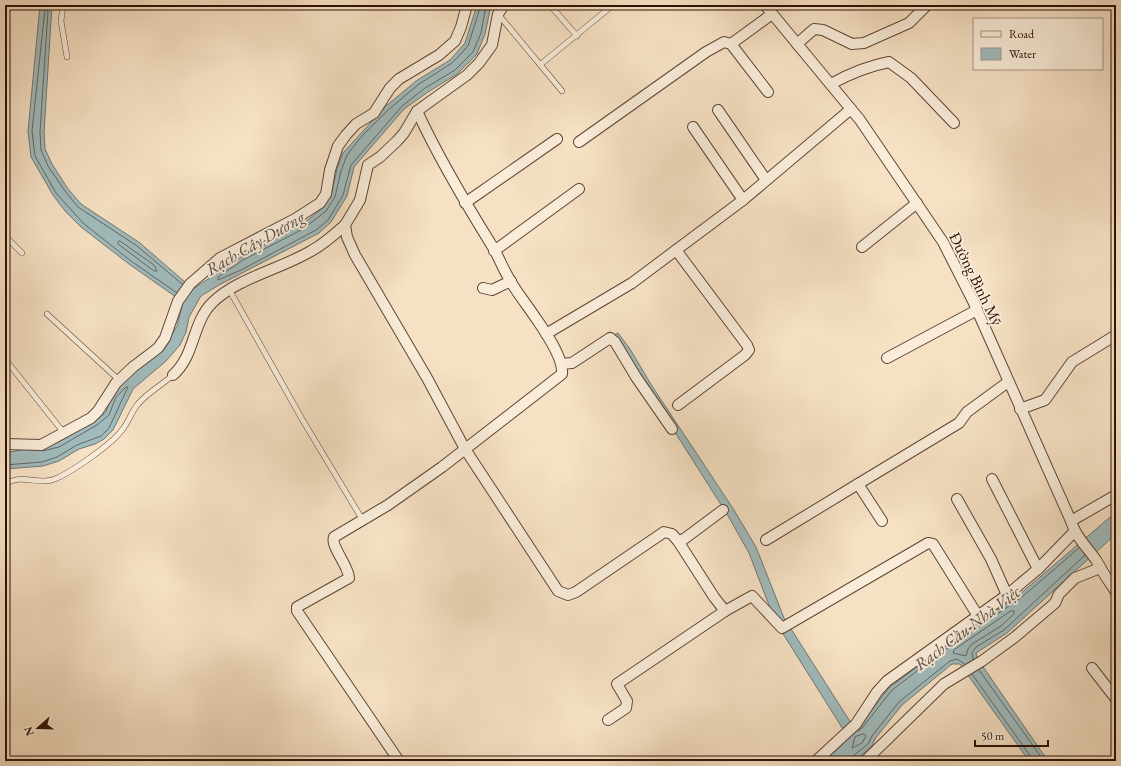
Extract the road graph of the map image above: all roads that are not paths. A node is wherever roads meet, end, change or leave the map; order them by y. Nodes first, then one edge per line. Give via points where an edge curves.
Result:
1 (63, 5) edge
2 (467, 5) edge
3 (504, 5) edge
4 (550, 5) edge
5 (613, 5) edge
6 (765, 5) edge
7 (927, 5) edge
8 (498, 14) junction
9 (772, 14) junction
10 (577, 36) junction
11 (731, 44) junction
12 (797, 44) junction
13 (66, 57) dead end
14 (542, 64) junction
15 (831, 84) junction
16 (562, 91) dead end
17 (768, 92) dead end
18 (851, 109) junction
19 (718, 110) dead end
20 (417, 111) junction
21 (954, 123) dead end
22 (693, 127) dead end
23 (557, 139) dead end
24 (579, 142) dead end
25 (766, 180) junction
26 (579, 189) dead end
27 (742, 200) junction
28 (465, 203) junction
29 (917, 203) junction
30 (345, 225) junction
31 (5, 236) edge
32 (862, 247) dead end
33 (676, 250) junction
34 (494, 251) junction
35 (22, 253) dead end
36 (510, 281) junction
37 (484, 288) dead end
38 (230, 291) junction
39 (977, 310) junction
40 (47, 314) dead end
41 (546, 334) junction
42 (1116, 335) edge
43 (887, 358) dead end
44 (5, 359) edge
45 (561, 364) junction
46 (173, 375) joint
47 (119, 380) junction
48 (1008, 382) junction
49 (678, 405) dead end
50 (1020, 409) junction
51 (672, 429) dead end
52 (64, 433) junction
53 (5, 444) edge
54 (465, 449) junction
55 (992, 479) dead end
56 (5, 484) edge
57 (858, 484) junction
58 (1116, 495) edge
59 (957, 499) dead end
60 (723, 510) dead end
61 (362, 519) junction
62 (882, 521) dead end
63 (1071, 521) junction
64 (1076, 534) junction
65 (766, 540) dead end
66 (678, 541) junction
67 (1098, 565) junction
68 (1038, 569) junction
69 (1116, 592) edge
70 (1007, 595) junction
71 (725, 611) junction
72 (978, 616) junction
73 (1092, 668) dead end
74 (1116, 698) edge
75 (608, 720) dead end
76 (398, 761) edge
77 (816, 761) edge
78 (865, 761) edge

1 - 13 lane via 61,21
2 - 47 street via 455,41 439,55 399,79 374,113 356,124 346,135 338,146 326,194 320,203 220,258 190,284 178,301 165,338 158,348
3 - 8 street
4 - 10 lane
5 - 10 lane
6 - 9 street, Đường Bình Mỹ
7 - 12 street via 909,23 864,43 852,44 822,30 814,29
8 - 14 lane
8 - 20 street via 492,45 479,63 467,76
9 - 11 street
9 - 12 street, Đường Bình Mỹ
10 - 14 lane
11 - 17 street
11 - 24 street via 724,42 706,52
12 - 15 street, Đường Bình Mỹ
14 - 16 lane
15 - 18 street, Đường Bình Mỹ
15 - 21 street via 875,64 889,62 911,78
18 - 25 street
18 - 29 street, Đường Bình Mỹ
19 - 25 street
20 - 28 street
20 - 30 street via 397,141 368,164 360,200
22 - 27 street
23 - 28 street
25 - 27 street
26 - 34 street
27 - 33 street
28 - 34 street
29 - 32 street
29 - 39 street, Đường Bình Mỹ via 943,242
30 - 38 street via 310,252 250,279
30 - 54 street via 346,237 355,255
31 - 35 lane
33 - 41 street via 632,283
33 - 49 street via 749,350
34 - 36 street
36 - 37 street via 492,290
36 - 41 street
38 - 46 street via 212,303 201,318 192,344
38 - 61 lane
39 - 43 street
39 - 48 street, Đường Bình Mỹ
40 - 47 lane
41 - 45 street
42 - 50 street via 1072,362 1046,400
44 - 52 lane
45 - 51 street via 572,363 610,338
45 - 54 street via 562,374
46 - 56 lane via 146,395 137,405 123,430 101,450 55,479 40,481 25,478
47 - 52 street via 91,418
48 - 50 street, Đường Bình Mỹ
48 - 57 street via 967,412 959,423
50 - 63 street, Đường Bình Mỹ
52 - 53 street via 41,445
54 - 61 street via 388,505
54 - 66 street via 558,591 568,595 576,592 664,532 672,534
55 - 68 street
57 - 62 street
57 - 65 street
58 - 63 street
59 - 70 street via 991,558
60 - 66 street
61 - 76 street via 332,539 349,578 296,609
63 - 64 street, Đường Bình Mỹ
64 - 67 street, Đường Bình Mỹ
64 - 68 street
66 - 71 street
67 - 69 street, Đường Bình Mỹ
67 - 78 street via 1075,578 1048,609 1015,637 944,684
68 - 70 street
70 - 72 street
71 - 72 street via 752,596 782,628 928,543 933,544
71 - 75 street via 617,684 627,701 626,708
72 - 77 street via 887,681 856,724
73 - 74 street

